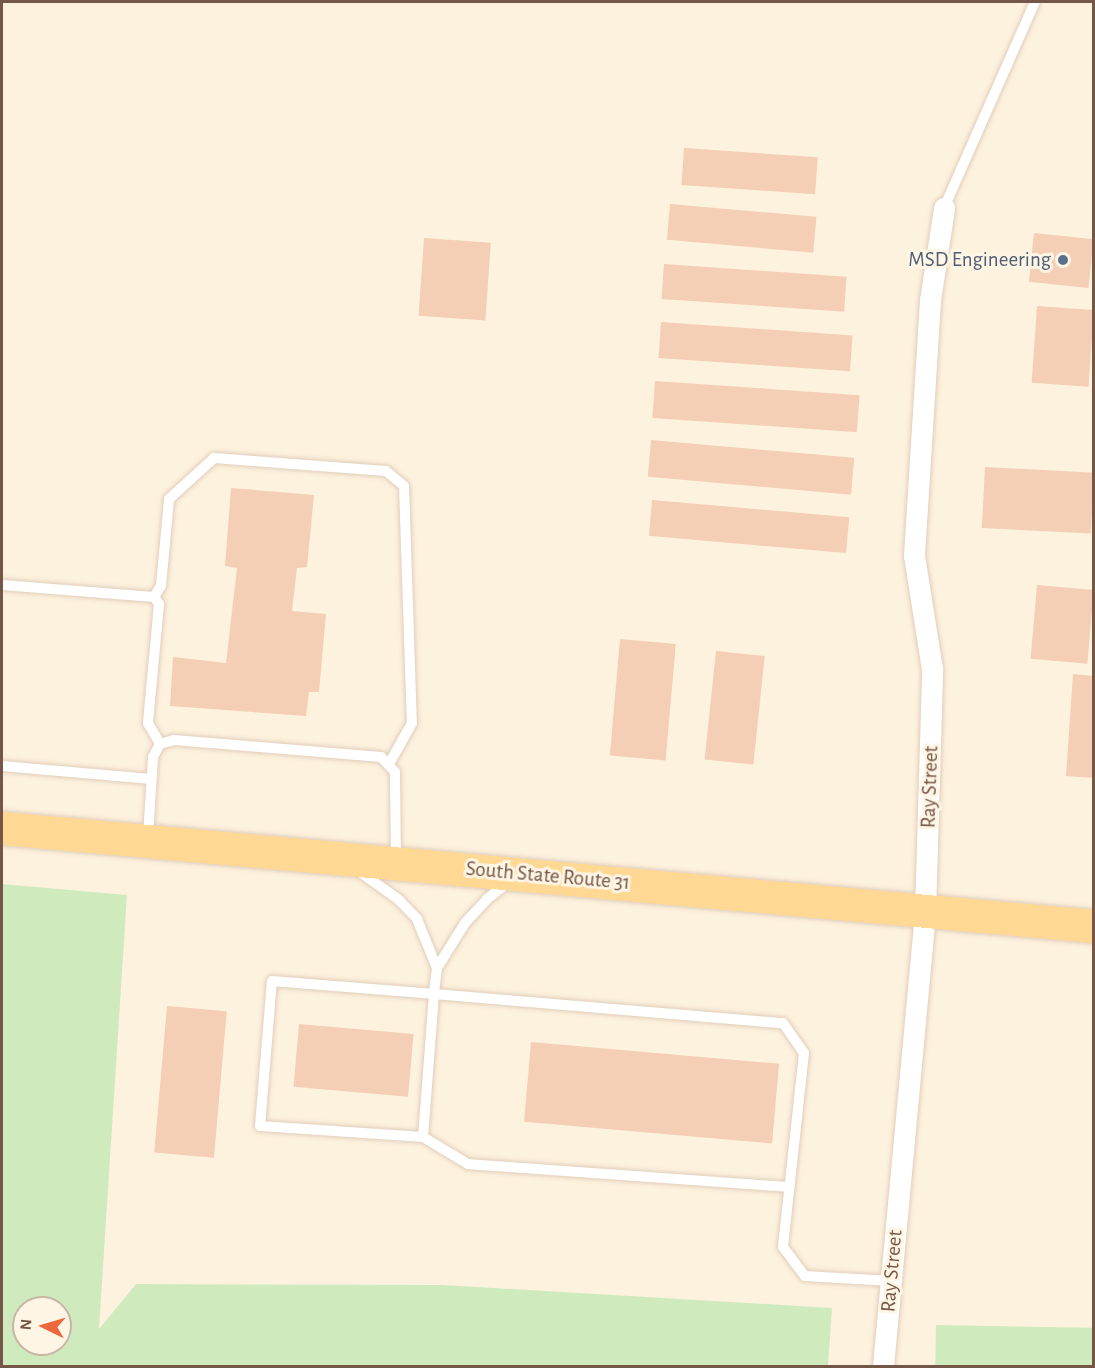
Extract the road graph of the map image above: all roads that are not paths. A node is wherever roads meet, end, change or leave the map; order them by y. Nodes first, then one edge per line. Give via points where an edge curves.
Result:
1 (1035, 2) edge
2 (944, 208) joint
3 (2, 585) edge
4 (154, 597) junction
5 (160, 744) junction
6 (389, 764) junction
7 (2, 766) edge
8 (151, 778) junction
9 (2, 828) edge
10 (148, 840) junction
11 (336, 856) junction
12 (396, 861) junction
13 (521, 873) junction
14 (925, 912) junction
15 (1094, 926) edge
16 (438, 968) junction
17 (434, 994) junction
18 (423, 1137) junction
19 (789, 1187) junction
20 (891, 1281) junction
21 (883, 1366) edge

1 - 2 lane
2 - 14 street, Ray Street via 930,300 914,555 932,669
3 - 4 lane
4 - 5 lane via 159,604 148,723
4 - 6 lane via 161,586 169,499 214,458 386,471 404,486 412,723
5 - 6 lane via 174,740 370,756 381,757
5 - 8 lane via 153,757
6 - 12 lane via 395,772 398,799
7 - 8 lane
8 - 10 lane
9 - 10 main road, South State Route 31
10 - 11 main road, South State Route 31
11 - 12 main road, South State Route 31
11 - 16 lane via 398,899 417,919
12 - 13 main road, South State Route 31
13 - 14 main road, South State Route 31
13 - 16 lane via 479,907
14 - 15 main road, South State Route 31
14 - 20 street, Ray Street
16 - 17 lane
17 - 18 lane
17 - 18 lane via 272,981 260,1126
17 - 19 lane via 783,1023 804,1053
18 - 19 lane via 468,1164
19 - 20 lane via 783,1247 805,1276
20 - 21 street, Ray Street

